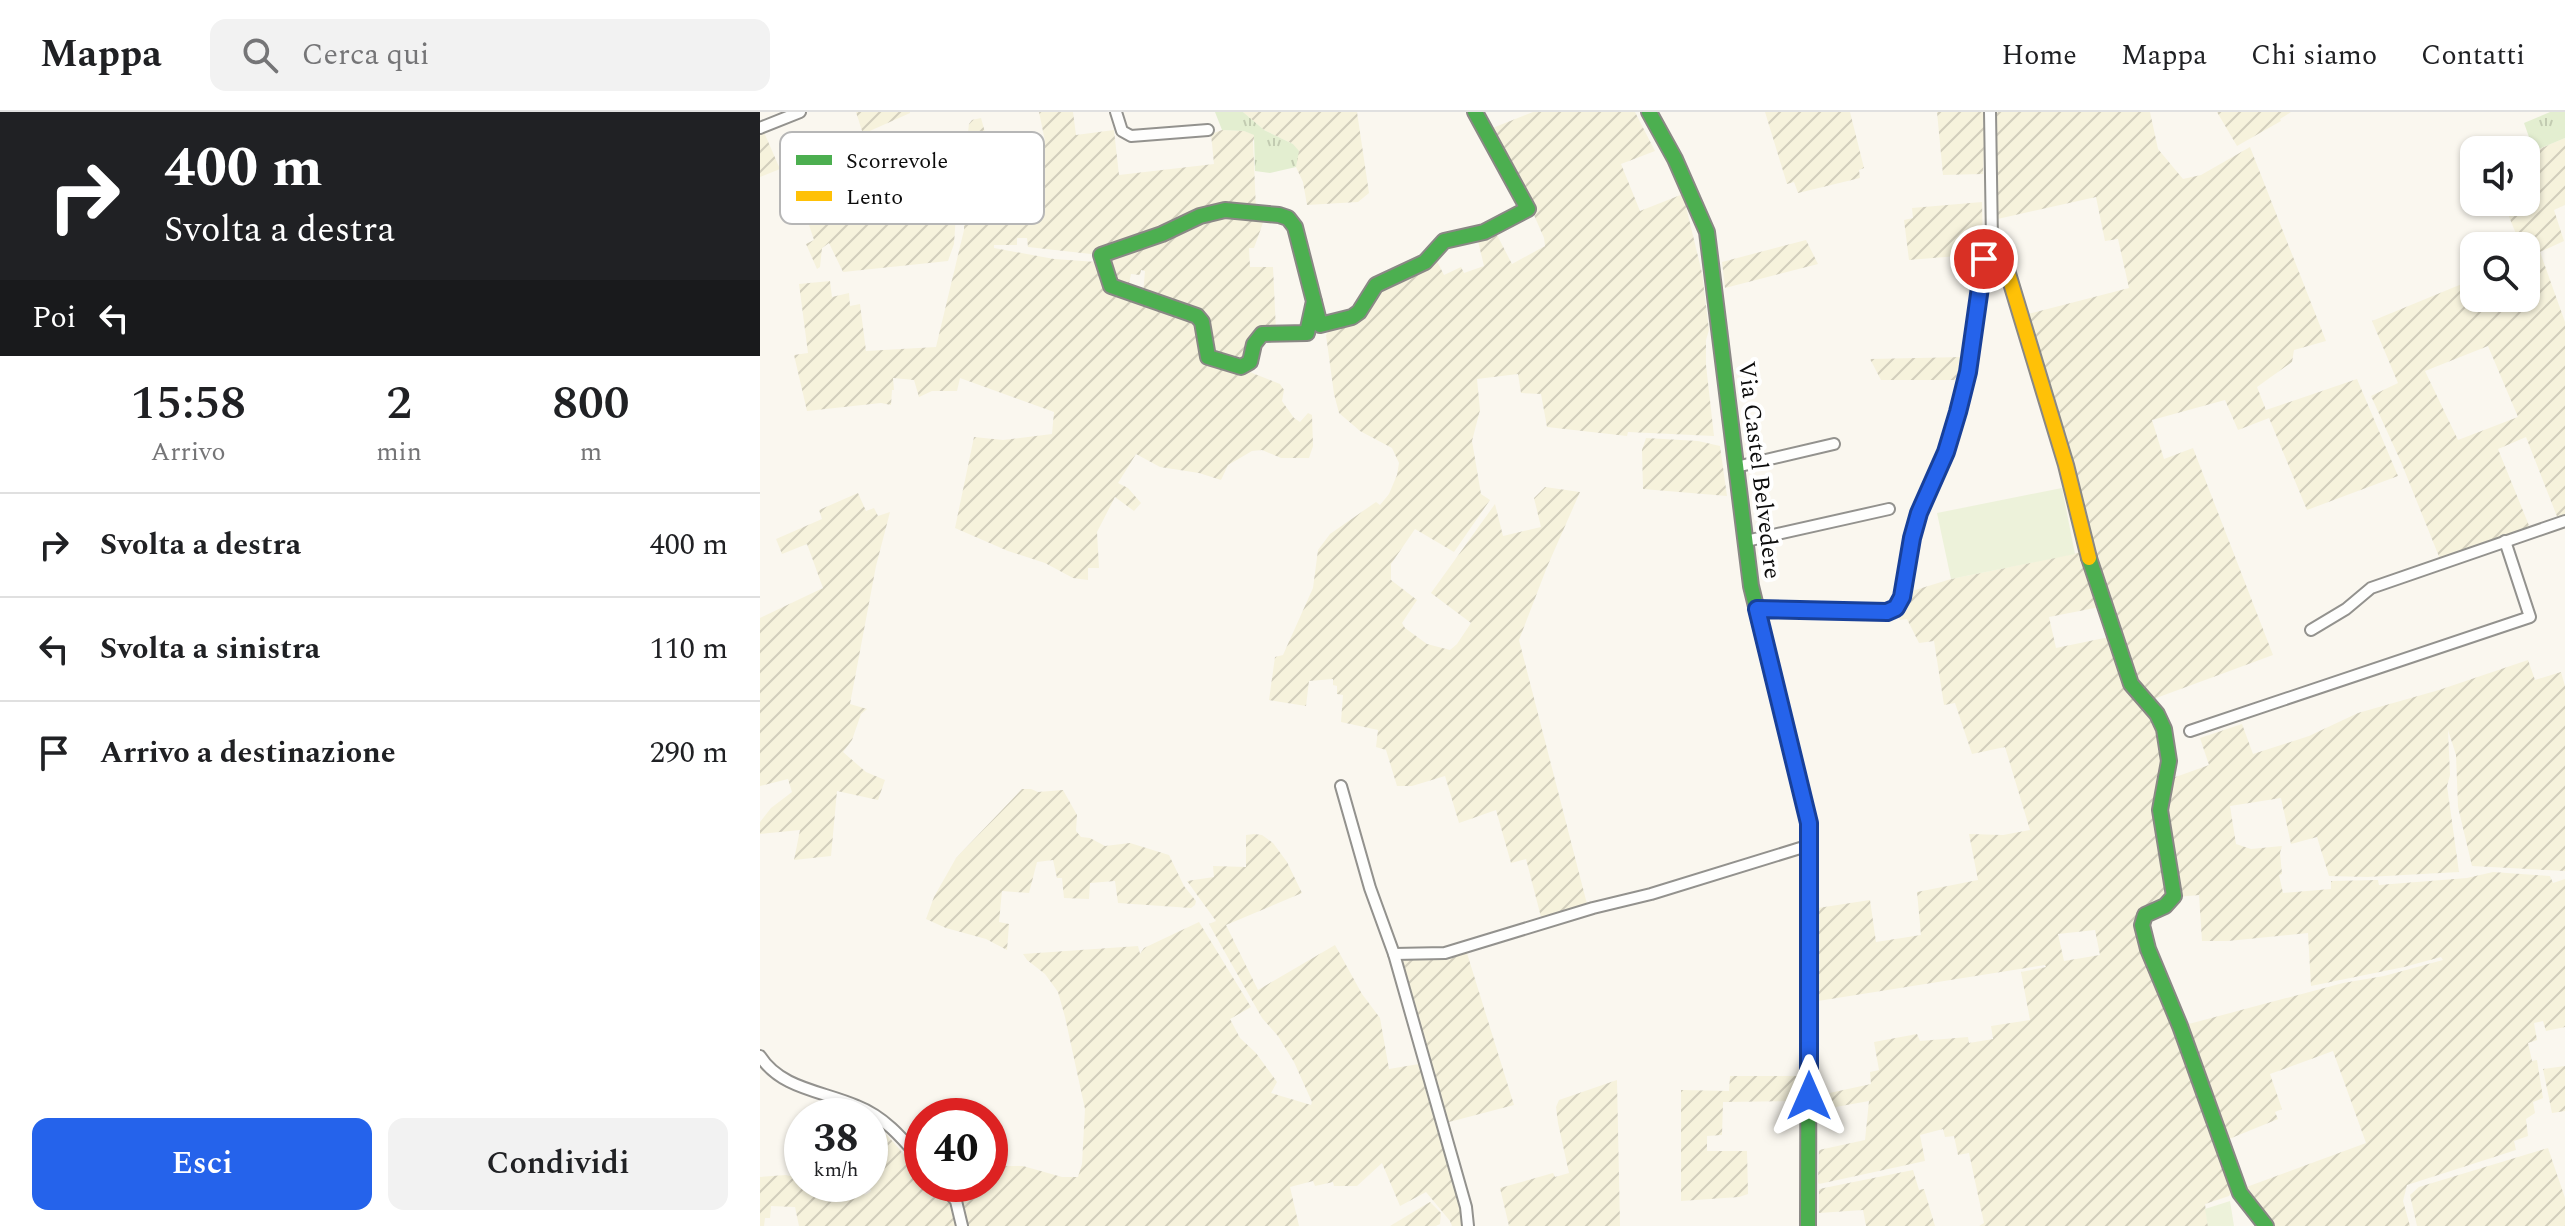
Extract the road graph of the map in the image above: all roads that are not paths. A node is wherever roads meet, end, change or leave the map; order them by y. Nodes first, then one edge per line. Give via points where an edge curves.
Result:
1 (800, 112) edge
2 (1116, 112) edge
3 (1475, 112) edge
4 (1649, 112) edge
5 (1990, 112) edge
6 (760, 128) edge
7 (1208, 130) dead end
8 (1992, 241) junction
9 (1314, 301) junction
10 (1834, 444) dead end
11 (1736, 467) junction
12 (1889, 509) dead end
13 (2565, 521) edge
14 (1746, 541) junction
15 (2505, 541) junction
16 (1757, 609) junction
17 (2311, 630) dead end
18 (2190, 731) dead end
19 (1341, 786) dead end
20 (1810, 845) junction
21 (1394, 954) junction
22 (760, 1056) edge
23 (904, 1142) edge
24 (956, 1202) edge
25 (962, 1226) edge
26 (1468, 1226) edge
27 (1808, 1226) edge
28 (2266, 1226) edge

1 - 6 street
2 - 7 street via 1122,131 1131,136
3 - 9 street via 1528,209 1484,232 1444,241 1425,262 1376,285 1352,317 1320,325
4 - 11 street, Via Castel Belvedere via 1707,232
5 - 8 street
8 - 16 street via 1984,259 1958,412 1915,525 1896,608
8 - 28 street via 2007,270 2056,428 2097,589 2131,684 2157,714 2168,746 2160,810 2174,896 2145,915 2148,949 2240,1193
9 - 9 street via 1293,221 1279,215 1214,212 1101,255 1111,286 1197,316 1208,357 1241,367 1250,362 1262,334 1307,333
10 - 11 street
11 - 14 street, Via Castel Belvedere
12 - 14 street
13 - 15 street
14 - 16 street, Via Castel Belvedere
15 - 17 street via 2371,588
15 - 18 street via 2530,617
16 - 20 street, Via Castel Belvedere
19 - 21 street
20 - 21 street via 1445,953
20 - 27 street, Via Castel Belvedere
21 - 26 street
22 - 23 street via 783,1079 856,1105 884,1121
24 - 25 street

